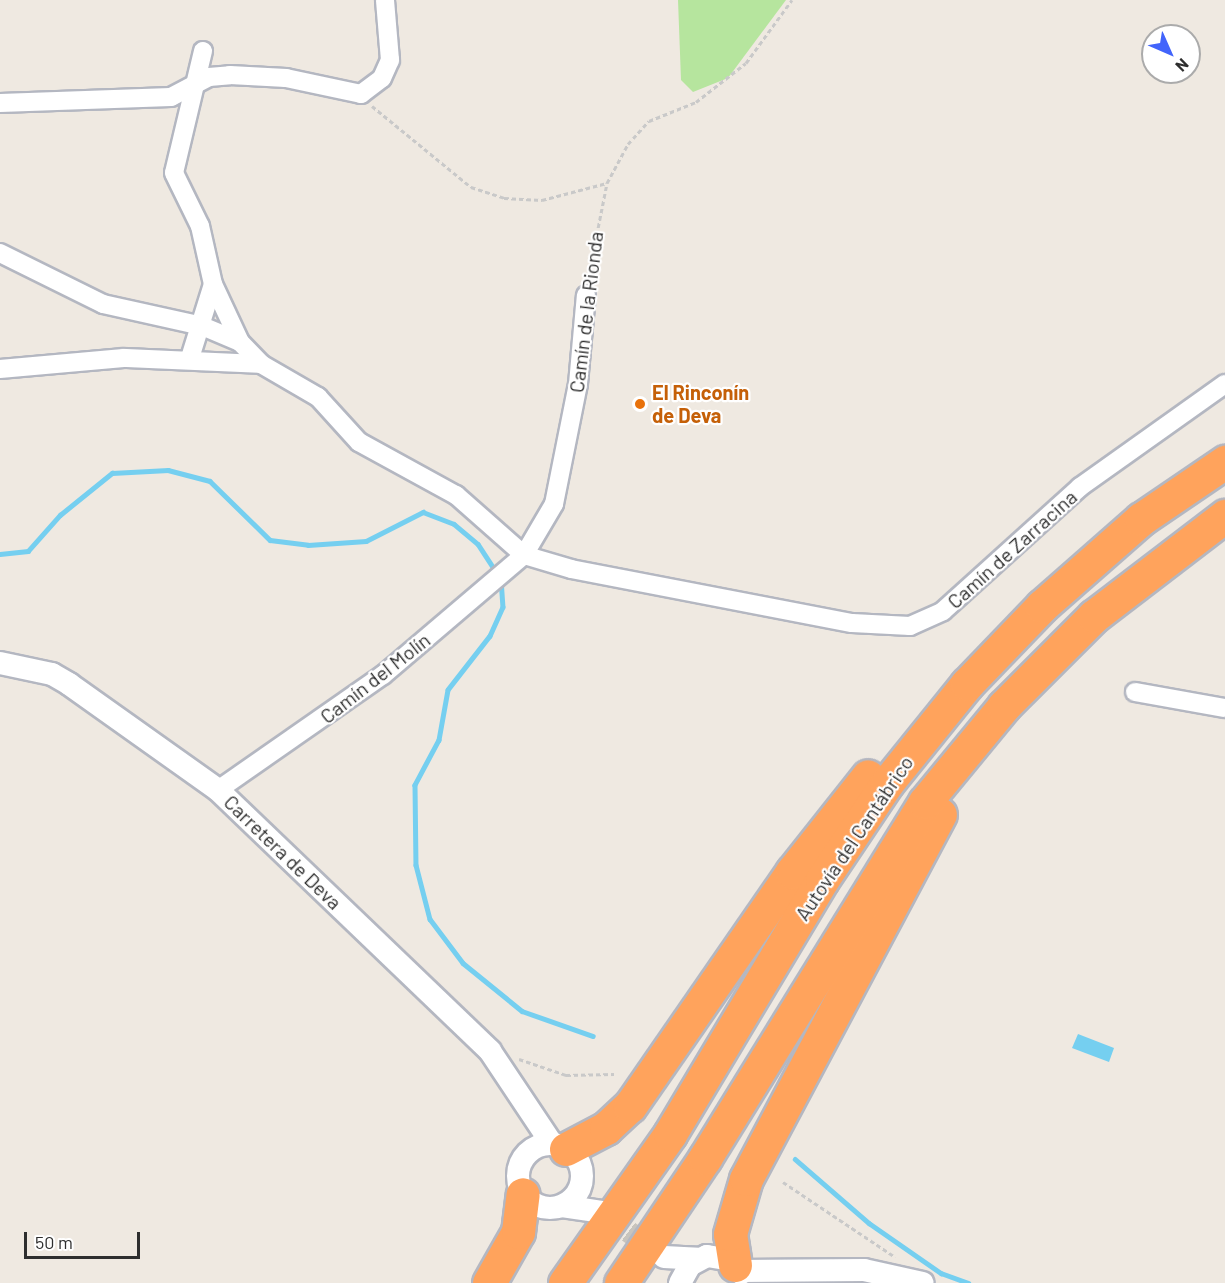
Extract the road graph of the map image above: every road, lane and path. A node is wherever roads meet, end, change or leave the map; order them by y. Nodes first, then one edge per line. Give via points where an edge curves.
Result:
1 (385, 0) edge
2 (792, 0) edge
3 (203, 51) dead end
4 (191, 89) junction
5 (352, 95) junction
6 (0, 103) edge
7 (607, 183) junction
8 (0, 253) edge
9 (213, 284) junction
10 (586, 295) joint
11 (202, 326) junction
12 (240, 342) junction
13 (190, 358) junction
14 (261, 364) junction
15 (0, 369) edge
16 (1225, 384) edge
17 (1225, 462) edge
18 (1225, 516) edge
19 (1225, 533) edge
20 (524, 555) junction
21 (1042, 606) junction
22 (0, 663) edge
23 (1135, 692) dead end
24 (1225, 708) edge
25 (218, 790) junction
26 (522, 1100) junction
27 (559, 1146) junction
28 (525, 1155) junction
29 (581, 1181) junction
30 (783, 1182) dead end
31 (523, 1194) junction
32 (562, 1206) junction
33 (903, 1263) dead end
34 (739, 1273) edge
35 (776, 1278) edge
36 (489, 1283) edge
37 (564, 1283) edge
38 (621, 1283) edge
39 (680, 1283) edge
40 (923, 1283) edge

1 - 5 street via 390,60 372,89
2 - 7 path, Camín de la Rionda via 728,78 638,131
3 - 4 street
4 - 5 street via 209,76 267,76
4 - 6 street via 156,99
4 - 9 street via 191,115 176,148 174,173 200,226
5 - 7 path via 399,123 482,191 504,198 542,200
7 - 10 path, Camín de la Rionda
8 - 11 street via 135,316
9 - 11 street
9 - 12 street
10 - 20 street, Camín de la Rionda via 578,384 554,504
11 - 12 street
11 - 13 street
12 - 14 street
13 - 14 street
13 - 15 street
14 - 20 street via 318,397 381,458 467,502
16 - 20 street, Camín de Zarracina via 1080,487 958,600 910,626 852,623 749,606
17 - 21 highway, Autovía del Cantábrico via 1141,519
18 - 38 highway, Autovía del Cantábrico via 1094,616 1004,706 925,802 705,1158
19 - 34 highway via 1104,626 1014,716 941,814 746,1179 730,1234
20 - 25 street, Camín del Molín via 346,703
21 - 27 highway via 995,638 871,773 792,872 630,1106 606,1128
21 - 37 highway, Autovía del Cantábrico via 967,684 887,783 822,880 670,1134
22 - 25 street, Carretera de Deva via 52,674
23 - 24 street
25 - 26 street, Carretera de Deva via 490,1051
26 - 27 street, Carretera de Deva
26 - 28 street, Carretera de Deva via 531,1137
27 - 28 street
27 - 29 street via 578,1162
28 - 31 street via 518,1171
29 - 32 street
29 - 32 street via 602,1212
30 - 33 path
31 - 32 street via 538,1206
31 - 36 highway via 518,1232
34 - 35 street
34 - 39 street via 717,1256 698,1259
35 - 40 street via 864,1270

